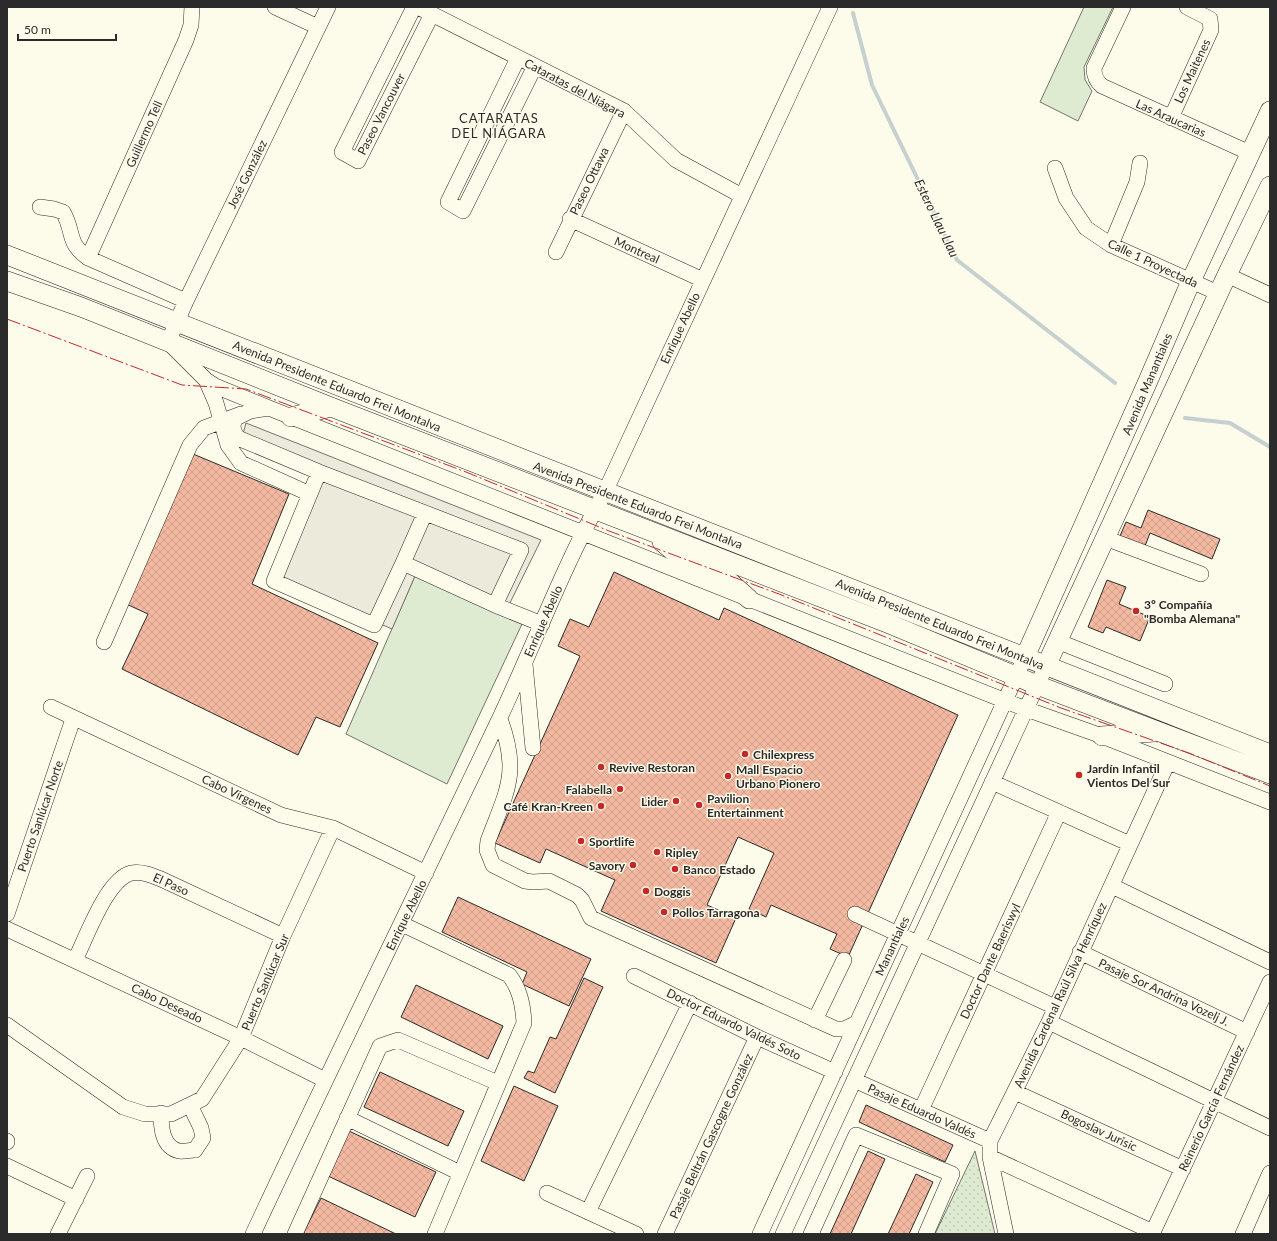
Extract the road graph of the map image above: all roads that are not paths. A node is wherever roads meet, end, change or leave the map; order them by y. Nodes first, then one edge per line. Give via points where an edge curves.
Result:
1 (192, 7) edge
2 (275, 7) edge
3 (328, 7) edge
4 (414, 7) edge
5 (418, 7) edge
6 (830, 7) edge
7 (1123, 7) edge
8 (1187, 7) edge
9 (432, 14) junction
10 (318, 27) junction
11 (518, 58) junction
12 (535, 66) junction
13 (624, 111) junction
14 (1270, 111) edge
15 (1171, 118) junction
16 (1250, 153) junction
17 (1140, 163) dead end
18 (1055, 168) dead end
19 (1270, 186) edge
20 (742, 196) junction
21 (40, 208) dead end
22 (1265, 209) edge
23 (570, 220) junction
24 (1111, 245) junction
25 (556, 252) dead end
26 (7, 255) edge
27 (88, 258) junction
28 (1227, 275) junction
29 (703, 280) junction
30 (7, 281) edge
31 (1191, 281) junction
32 (1218, 293) junction
33 (1270, 295) edge
34 (186, 301) junction
35 (177, 321) junction
36 (168, 342) junction
37 (206, 380) junction
38 (331, 407) junction
39 (268, 408) junction
40 (243, 414) junction
41 (291, 416) junction
42 (221, 421) junction
43 (319, 472) junction
44 (605, 492) junction
45 (310, 494) junction
46 (595, 509) junction
47 (425, 513) junction
48 (652, 531) junction
49 (582, 533) junction
50 (1105, 538) junction
51 (403, 563) junction
52 (1201, 574) dead end
53 (750, 599) junction
54 (495, 605) junction
55 (542, 624) junction
56 (1057, 641) junction
57 (104, 642) dead end
58 (1025, 657) junction
59 (525, 663) junction
60 (1046, 666) junction
61 (1016, 676) junction
62 (1165, 684) dead end
63 (1037, 685) junction
64 (513, 689) junction
65 (1005, 700) junction
66 (51, 707) dead end
67 (1026, 709) junction
68 (73, 718) junction
69 (500, 719) junction
70 (1160, 732) junction
71 (532, 733) junction
72 (1102, 736) junction
73 (533, 748) dead end
74 (1270, 754) edge
75 (1168, 762) junction
76 (1270, 774) edge
77 (992, 782) junction
78 (1270, 802) edge
79 (1059, 812) junction
80 (334, 828) junction
81 (1130, 844) junction
82 (426, 872) junction
83 (1112, 886) junction
84 (7, 914) edge
85 (856, 914) dead end
86 (402, 924) junction
87 (7, 929) edge
88 (898, 934) junction
89 (283, 936) junction
90 (917, 944) junction
91 (1080, 952) junction
92 (75, 960) junction
93 (844, 960) dead end
94 (1270, 962) edge
95 (984, 975) junction
96 (634, 976) dead end
97 (1270, 982) edge
98 (690, 1003) junction
99 (1055, 1008) junction
100 (815, 1020) junction
101 (1049, 1022) junction
102 (857, 1023) junction
103 (7, 1025) edge
104 (1247, 1032) junction
105 (757, 1037) junction
106 (241, 1038) junction
107 (835, 1072) junction
108 (325, 1080) junction
109 (854, 1080) junction
110 (498, 1083) junction
111 (1015, 1092) junction
112 (1214, 1101) junction
113 (190, 1105) junction
114 (921, 1110) junction
115 (166, 1114) junction
116 (347, 1118) junction
117 (1270, 1128) edge
118 (990, 1141) junction
119 (990, 1157) junction
120 (7, 1166) edge
121 (1183, 1169) junction
122 (460, 1173) junction
123 (1270, 1173) edge
124 (87, 1176) dead end
125 (548, 1193) dead end
126 (76, 1199) junction
127 (588, 1212) junction
128 (1153, 1233) edge
129 (58, 1234) edge
130 (253, 1234) edge
131 (295, 1234) edge
132 (434, 1234) edge
133 (636, 1234) edge
134 (665, 1234) edge
135 (760, 1234) edge
136 (783, 1234) edge
137 (812, 1234) edge
138 (926, 1234) edge
139 (1006, 1234) edge
140 (1243, 1234) edge

1 - 27 street, Guillermo Tell via 191,25 186,40
2 - 10 street
3 - 10 street, José González
4 - 9 street, Paseo Vancouver via 342,152 358,161
5 - 9 street, Cataratas del Niágara
6 - 20 street, Enrique Abello
7 - 15 street, Las Araucarias via 1094,68 1095,78 1102,86
8 - 15 street, Los Maitenes via 1210,19 1211,30
9 - 11 street, Cataratas del Niágara
10 - 34 street, José González
11 - 12 street, Cataratas del Niágara
11 - 12 street via 448,202 458,208 463,210
12 - 13 street, Cataratas del Niágara
13 - 20 street, Cataratas del Niágara via 676,160
13 - 23 street, Paseo Ottawa
14 - 16 main road, Avenida Manantiales
15 - 16 street, Las Araucarias
16 - 31 main road, Avenida Manantiales
17 - 24 street via 1137,182
18 - 24 street, Calle 1 Proyectada via 1066,198 1086,228
19 - 22 main road, Avenida Manantiales
20 - 29 street, Enrique Abello
21 - 27 street via 63,212 72,242 77,250
22 - 28 main road, Avenida Manantiales
23 - 25 street, Paseo Ottawa
23 - 29 street, Montreal
24 - 31 street, Calle 1 Proyectada
26 - 35 main road, Avenida Presidente Eduardo Frei Montalva
27 - 34 street
28 - 32 main road, Avenida Manantiales
28 - 33 street
29 - 44 street, Enrique Abello
30 - 36 main road, Avenida Presidente Eduardo Frei Montalva
31 - 32 street, Calle 1 Proyectada
31 - 58 main road, Avenida Manantiales
32 - 50 main road, Avenida Manantiales
34 - 35 street, José González
35 - 36 street, José González
35 - 44 main road, Avenida Presidente Eduardo Frei Montalva
36 - 37 street, Avenida Presidente Eduardo Frei Montalva
36 - 38 main road, Avenida Presidente Eduardo Frei Montalva
37 - 39 street, Avenida Presidente Eduardo Frei Montalva
37 - 42 street
38 - 41 main road
38 - 46 main road, Avenida Presidente Eduardo Frei Montalva
39 - 40 street
39 - 41 street, Avenida Presidente Eduardo Frei Montalva
40 - 42 street
40 - 43 street via 236,418 233,426 233,432 238,438
41 - 49 street, Avenida Presidente Eduardo Frei Montalva
42 - 45 street via 228,445 241,463
42 - 57 street via 204,428 190,446
43 - 45 street
43 - 47 street
44 - 46 street, Enrique Abello
44 - 58 main road, Avenida Presidente Eduardo Frei Montalva
45 - 51 street via 274,581 374,625
46 - 48 main road, Avenida Presidente Eduardo Frei Montalva
46 - 49 street, Enrique Abello
47 - 51 street
47 - 54 street via 521,550
48 - 53 main road via 672,551 724,578
48 - 61 main road, Avenida Presidente Eduardo Frei Montalva
49 - 53 street, Avenida Presidente Eduardo Frei Montalva
49 - 55 street, Enrique Abello
50 - 52 street
50 - 56 main road, Avenida Manantiales
51 - 54 street
53 - 65 street, Avenida Presidente Eduardo Frei Montalva
54 - 55 street
55 - 59 street, Enrique Abello
56 - 60 main road, Avenida Manantiales
56 - 62 street
58 - 60 main road, Avenida Presidente Eduardo Frei Montalva
58 - 61 street, Manantiales
59 - 64 street, Enrique Abello
59 - 71 street
60 - 63 street, Manantiales
60 - 74 main road, Avenida Presidente Eduardo Frei Montalva
61 - 63 main road, Avenida Presidente Eduardo Frei Montalva
61 - 65 street, Manantiales
63 - 67 street, Manantiales
63 - 70 main road, Avenida Presidente Eduardo Frei Montalva
64 - 69 street, Enrique Abello
64 - 71 street
65 - 67 street, Avenida Presidente Eduardo Frei Montalva
65 - 88 street, Manantiales
66 - 68 street, Cabo Vírgenes
67 - 72 street, Avenida Presidente Eduardo Frei Montalva
67 - 77 street, Manantiales
68 - 80 street, Cabo Vírgenes via 281,815
68 - 84 street, Puerto Sanlúcar Norte
69 - 82 street, Enrique Abello
69 - 100 street via 510,751 510,771 509,787 488,841 487,850 493,865 525,881 549,881 577,895 592,918
70 - 72 main road
70 - 76 main road, Avenida Presidente Eduardo Frei Montalva
71 - 73 street
72 - 75 street, Avenida Presidente Eduardo Frei Montalva
75 - 78 street, Avenida Presidente Eduardo Frei Montalva
75 - 81 street, Avenida Cardenal Raúl Silva Henríquez
77 - 79 street
77 - 90 street, Manantiales
79 - 81 street
79 - 95 street, Doctor Dante Baeriswyl
80 - 82 street, Cabo Vírgenes
80 - 89 street, Puerto Sanlúcar Sur
81 - 83 street, Avenida Cardenal Raúl Silva Henríquez
82 - 86 street, Enrique Abello
83 - 91 street, Avenida Cardenal Raúl Silva Henríquez
83 - 94 street
85 - 88 street
86 - 108 street, Enrique Abello
86 - 110 street via 509,974 515,982 523,1007 524,1023
87 - 92 street, Cabo Deseado
88 - 90 street
88 - 102 street, Manantiales
89 - 92 street, El Paso via 161,879 144,873 130,873 116,882 107,896
89 - 106 street, Puerto Sanlúcar Sur
90 - 95 street
90 - 109 street, Manantiales
91 - 99 street, Avenida Cardenal Raúl Silva Henríquez
91 - 104 street, Pasaje Sor Andrina Vozelj J.
92 - 106 street, Cabo Deseado
93 - 100 street
95 - 99 street
95 - 114 street, Doctor Dante Baeriswyl
96 - 98 street, Doctor Eduardo Valdés Soto
97 - 104 street, Reinerio García Fernández
98 - 105 street, Doctor Eduardo Valdés Soto
98 - 127 street
99 - 101 street, Avenida Cardenal Raúl Silva Henríquez
100 - 102 street via 836,1029 844,1029
101 - 111 street, Avenida Cardenal Raúl Silva Henríquez
101 - 112 street
102 - 107 street, Manantiales
103 - 115 street via 123,1107 145,1114
104 - 112 street, Reinerio García Fernández
105 - 107 street, Doctor Eduardo Valdés Soto
105 - 134 street, Pasaje Beltrán Gascogne González
106 - 108 street, Cabo Deseado
106 - 113 street, Puerto Sanlúcar Sur via 202,1099
107 - 135 street, Manantiales
108 - 130 street, Enrique Abello
109 - 114 street, Pasaje Eduardo Valdés
109 - 136 street, Manantiales
110 - 116 street via 398,1040 389,1042 380,1046
110 - 122 street
111 - 118 street, Avenida Cardenal Raúl Silva Henríquez
111 - 121 street, Bogoslav Jurisic
112 - 117 street
112 - 121 street, Reinerio García Fernández
113 - 115 street, Puerto Sanlúcar Sur
113 - 115 street via 203,1138 195,1150 180,1151 170,1147 161,1130
114 - 118 street, Pasaje Eduardo Valdés
116 - 122 street
116 - 131 street
118 - 119 street, Avenida Cardenal Raúl Silva Henríquez
119 - 128 street
119 - 139 street, Avenida Cardenal Raúl Silva Henríquez
120 - 126 street
121 - 128 street, Reinerio García Fernández
122 - 132 street
123 - 140 street
124 - 126 street
125 - 127 street
126 - 129 street
127 - 133 street
137 - 138 street via 856,1135 952,1174

